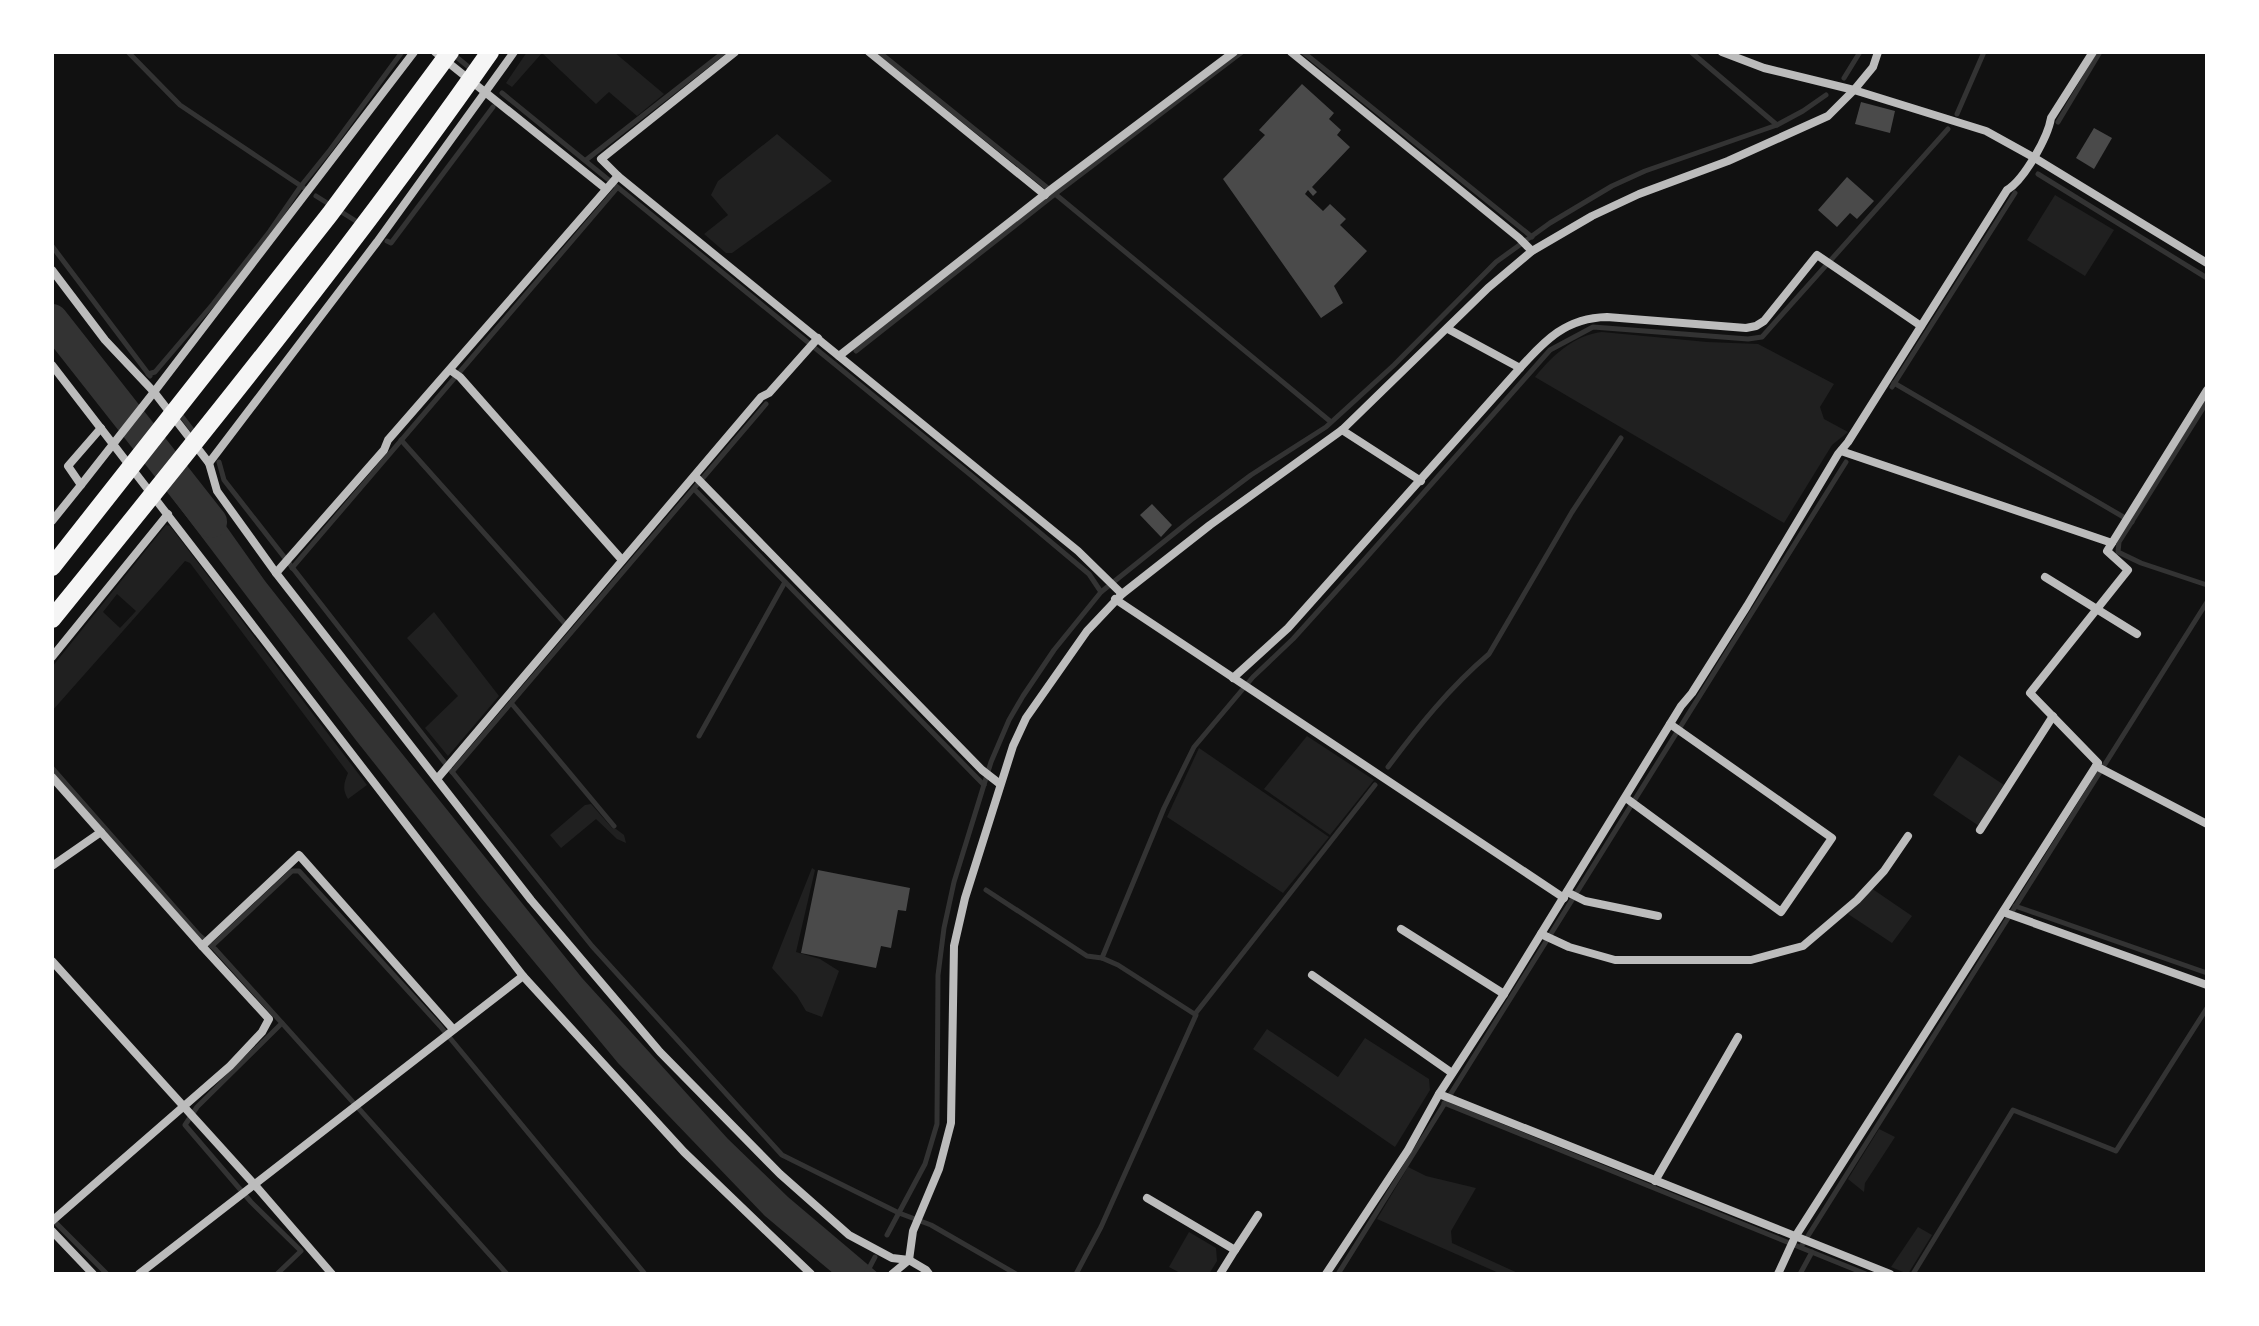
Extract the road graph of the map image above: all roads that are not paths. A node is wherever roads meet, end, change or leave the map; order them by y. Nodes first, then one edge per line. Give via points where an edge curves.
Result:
1 (414, 52) edge
2 (435, 52) edge
3 (450, 52) edge
4 (490, 52) edge
5 (514, 52) edge
6 (735, 52) edge
7 (869, 52) edge
8 (1234, 52) edge
9 (1291, 52) edge
10 (1722, 52) edge
11 (1878, 52) edge
12 (2093, 52) edge
13 (1854, 90) junction
14 (486, 93) junction
15 (2033, 157) junction
16 (612, 182) junction
17 (1049, 192) junction
18 (1530, 249) junction
19 (2207, 263) edge
20 (52, 270) edge
21 (1921, 326) junction
22 (1448, 329) junction
23 (813, 343) junction
24 (839, 356) junction
25 (52, 365) edge
26 (1520, 368) junction
27 (455, 373) junction
28 (2207, 390) edge
29 (154, 392) junction
30 (101, 428) junction
31 (1342, 430) junction
32 (1841, 451) junction
33 (209, 463) junction
34 (699, 480) junction
35 (1421, 481) junction
36 (81, 485) junction
37 (168, 514) junction
38 (52, 521) edge
39 (2112, 543) junction
40 (622, 560) junction
41 (52, 567) edge
42 (276, 573) junction
43 (2045, 577) dead end
44 (1118, 594) junction
45 (2097, 609) junction
46 (52, 619) edge
47 (2137, 634) dead end
48 (52, 657) edge
49 (1237, 681) junction
50 (2053, 716) junction
51 (1670, 724) junction
52 (2100, 768) junction
53 (439, 775) junction
54 (52, 777) edge
55 (997, 782) junction
56 (1626, 798) junction
57 (2207, 824) edge
58 (1980, 830) dead end
59 (101, 832) junction
60 (1908, 836) dead end
61 (52, 866) edge
62 (1566, 895) junction
63 (2008, 914) junction
64 (1658, 916) dead end
65 (1401, 929) dead end
66 (1541, 934) junction
67 (206, 943) junction
68 (52, 961) edge
69 (1312, 975) dead end
70 (523, 976) junction
71 (2207, 985) edge
72 (1504, 994) junction
73 (449, 1032) junction
74 (1738, 1037) dead end
75 (1452, 1073) junction
76 (1445, 1096) junction
77 (189, 1112) junction
78 (1655, 1181) junction
79 (246, 1190) junction
80 (1147, 1198) dead end
81 (1258, 1215) dead end
82 (54, 1219) edge
83 (52, 1231) edge
84 (1798, 1241) junction
85 (1235, 1250) junction
86 (909, 1260) junction
87 (893, 1272) edge
88 (93, 1274) edge
89 (139, 1274) edge
90 (332, 1274) edge
91 (811, 1274) edge
92 (929, 1274) edge
93 (1220, 1274) edge
94 (1326, 1274) edge
95 (1778, 1274) edge
96 (1890, 1274) edge

1 - 29 street
2 - 14 street
3 - 41 highway via 330,214
4 - 46 highway via 348,247
5 - 14 street
6 - 16 street via 601,159
7 - 17 street
8 - 17 street
9 - 18 street
10 - 13 street
11 - 13 street
12 - 15 street
13 - 15 street via 1986,131
13 - 18 street via 1828,116 1639,194
14 - 16 street
14 - 33 street
15 - 19 street
15 - 21 street
16 - 23 street
16 - 27 street
17 - 24 street
18 - 22 street
20 - 29 street via 105,340
21 - 26 street via 1817,255 1756,326 1591,317 1545,340
21 - 32 street
22 - 26 street
22 - 31 street
23 - 24 street
23 - 34 street via 761,397
24 - 44 street via 1078,551
25 - 30 street
26 - 35 street
27 - 40 street
27 - 42 street via 388,440
28 - 39 street
29 - 33 street
29 - 36 street
30 - 36 street via 68,466
30 - 37 street
31 - 35 street
31 - 44 street
32 - 39 street
32 - 51 street
33 - 42 street via 217,491
34 - 40 street
34 - 55 street
35 - 49 street
36 - 38 street
37 - 48 street
37 - 70 street
39 - 45 street via 2107,551 2128,570
40 - 53 street
42 - 53 street
43 - 45 street
44 - 49 street
44 - 55 street via 1026,718
45 - 47 street
45 - 50 street via 2030,693
49 - 62 street
50 - 52 street
50 - 58 street
51 - 56 street
51 - 56 street via 1832,838 1781,912
52 - 57 street
52 - 63 street
53 - 86 street via 531,900 660,1052 780,1174 849,1235 892,1258
54 - 59 street
55 - 86 street via 954,946 951,1123
56 - 62 street
59 - 61 street
59 - 67 street
60 - 66 street via 1857,900 1803,946 1751,960 1615,960
62 - 64 street
62 - 66 street
63 - 71 street
63 - 84 street
65 - 72 street
66 - 72 street
67 - 73 street via 299,855
67 - 77 street via 269,1019
68 - 77 street
69 - 75 street
70 - 73 street
70 - 91 street via 684,1152
72 - 75 street
73 - 79 street
74 - 78 street
75 - 76 street
76 - 78 street
76 - 94 street
77 - 79 street
77 - 82 street
78 - 84 street
79 - 89 street
79 - 90 street
80 - 85 street
81 - 85 street
83 - 88 street
84 - 95 street
84 - 96 street
85 - 93 street
86 - 87 street
86 - 92 street

